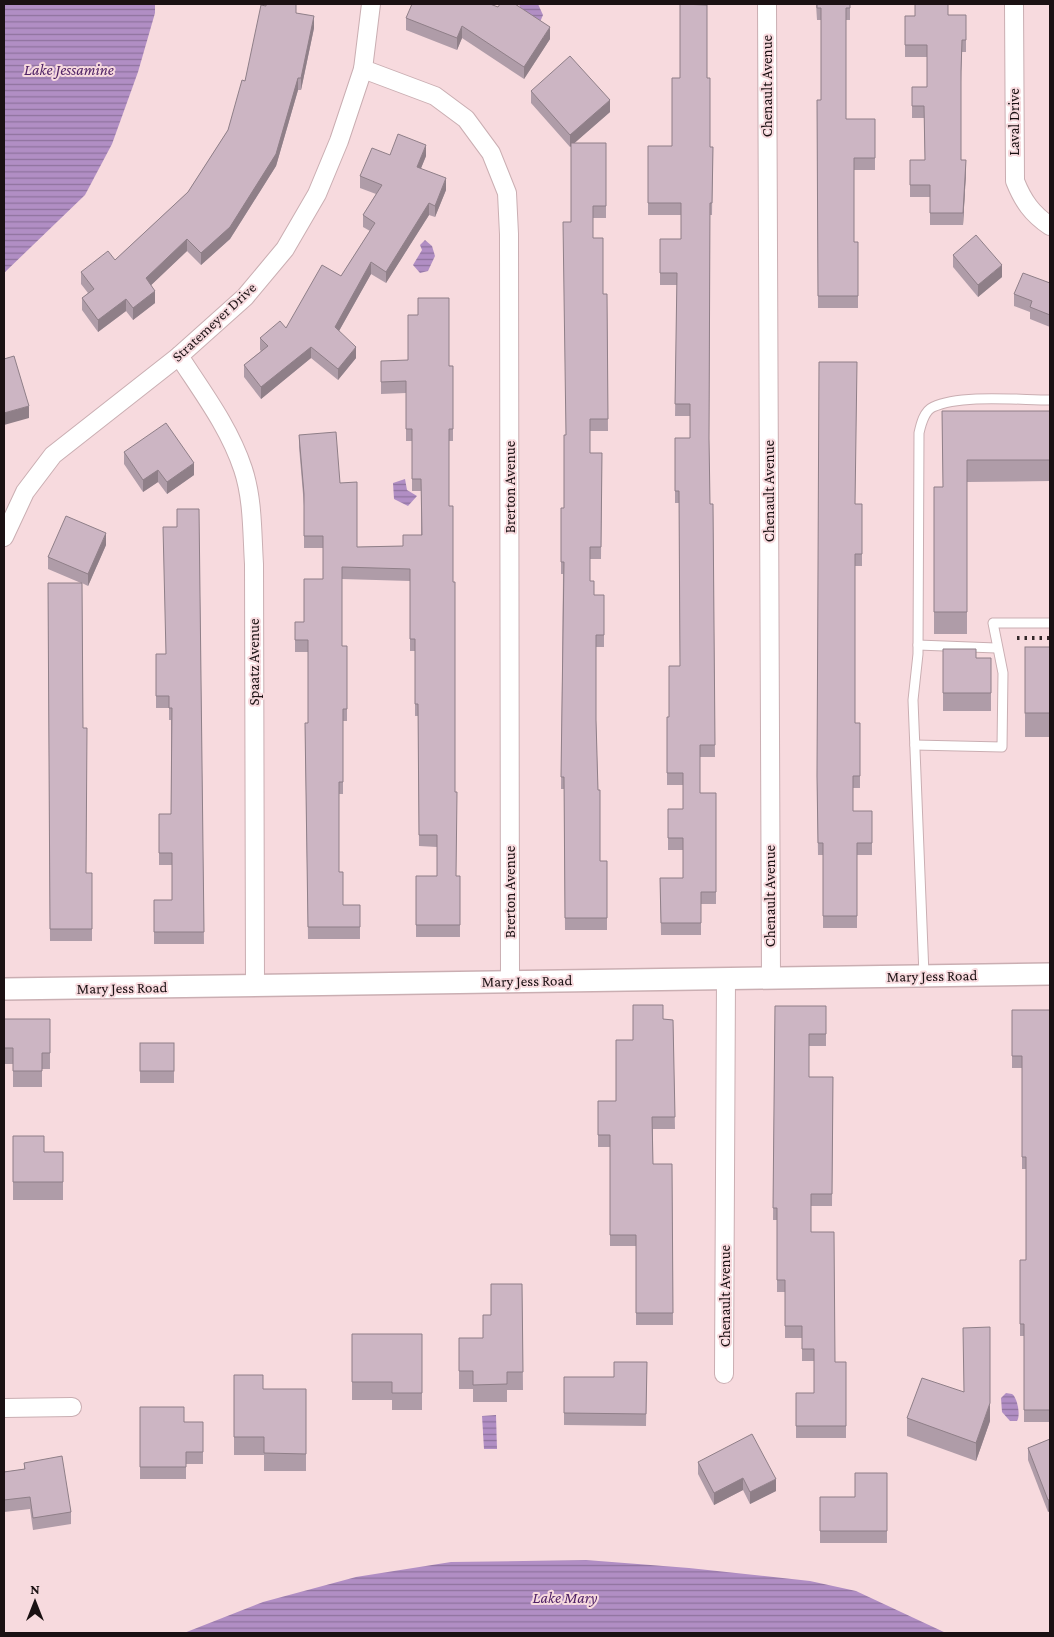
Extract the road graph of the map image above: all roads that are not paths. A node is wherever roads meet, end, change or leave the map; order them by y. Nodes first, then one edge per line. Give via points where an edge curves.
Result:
1 (372, 4) edge
2 (767, 4) edge
3 (1014, 4) edge
4 (363, 69) junction
5 (1050, 226) edge
6 (179, 356) junction
7 (1050, 400) edge
8 (4, 537) edge
9 (1050, 623) edge
10 (918, 645) junction
11 (996, 648) junction
12 (915, 745) junction
13 (1050, 974) edge
14 (924, 976) junction
15 (771, 977) junction
16 (726, 978) junction
17 (510, 982) junction
18 (255, 985) junction
19 (4, 989) edge
20 (724, 1374) dead end
21 (4, 1408) edge
22 (72, 1408) dead end

1 - 4 street, Stratemeyer Drive
2 - 15 street, Chenault Avenue
3 - 5 street, Laval Drive via 1015,181 1024,202 1036,217
4 - 6 street, Stratemeyer Drive via 340,141 317,194 286,249 245,297
4 - 17 street, Brerton Avenue via 435,96 466,119 491,153 507,193
6 - 8 street, Stratemeyer Drive via 54,455 25,492
6 - 18 street, Spaatz Avenue via 224,422 243,470 252,518
7 - 10 lane via 965,400 932,407 922,420 918,433
9 - 11 lane via 993,623
10 - 11 lane
10 - 12 lane via 913,700
11 - 12 lane via 1003,673 1002,747
12 - 14 lane
13 - 14 street, Mary Jess Road
14 - 15 street, Mary Jess Road
15 - 16 street, Mary Jess Road
16 - 17 street, Mary Jess Road
16 - 20 street, Chenault Avenue
17 - 18 street, Mary Jess Road
18 - 19 street, Mary Jess Road
21 - 22 street

